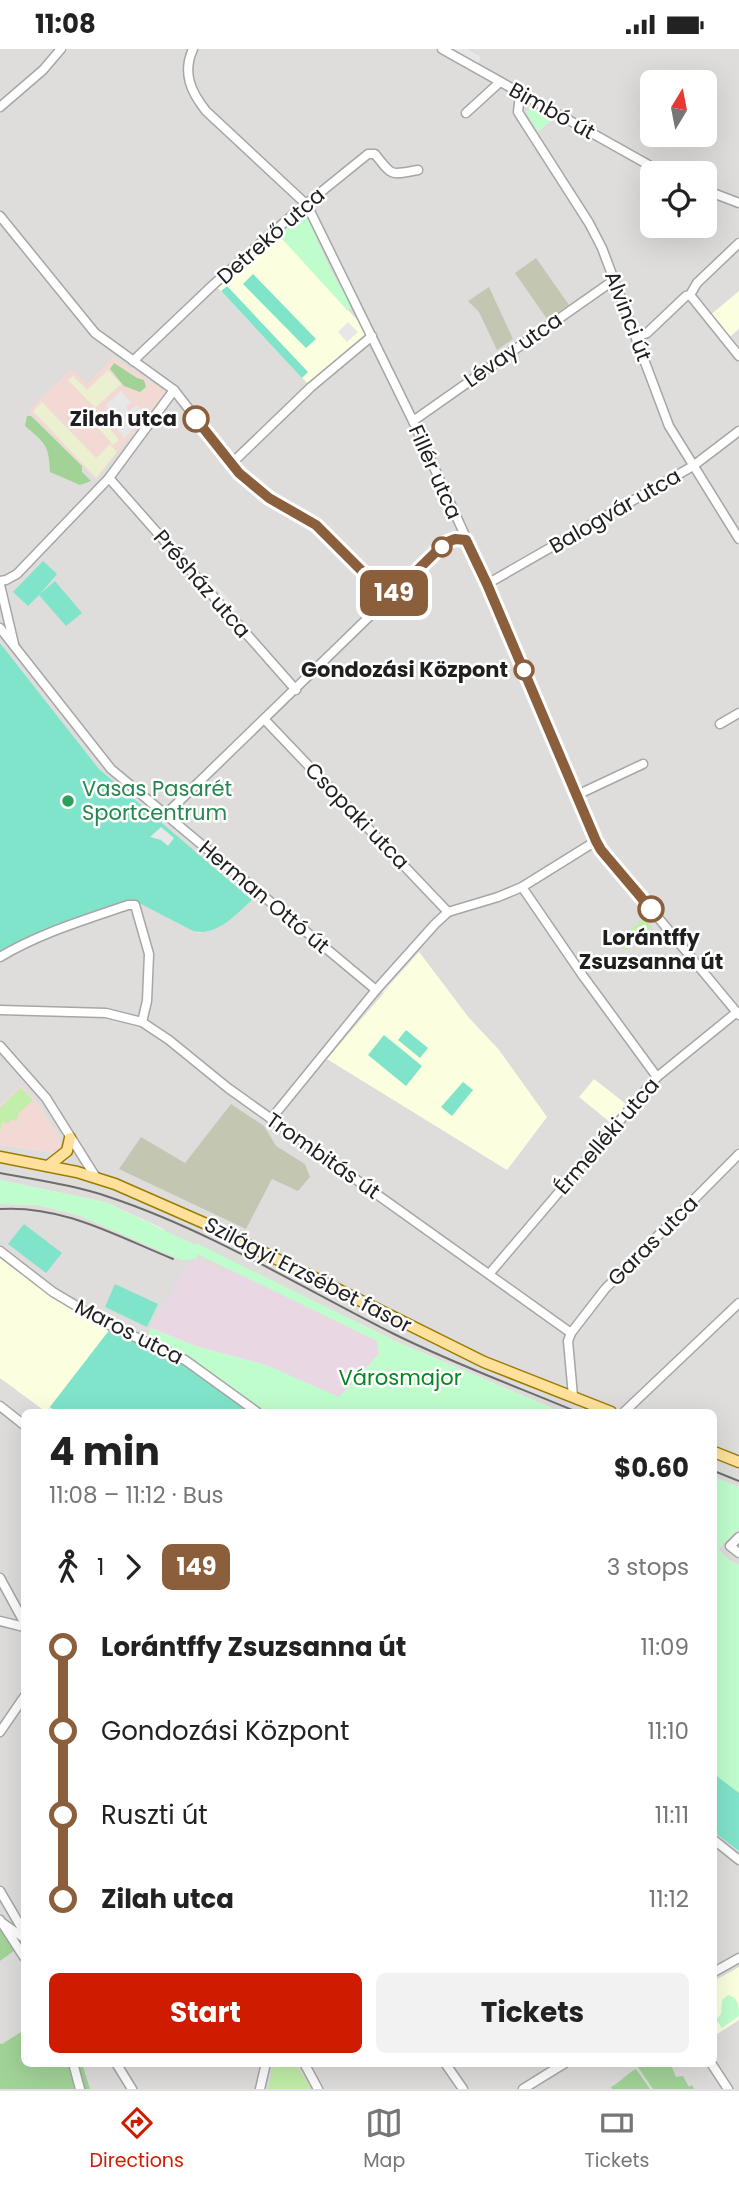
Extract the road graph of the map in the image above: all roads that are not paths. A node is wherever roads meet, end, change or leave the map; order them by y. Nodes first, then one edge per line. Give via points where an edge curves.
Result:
1 (61, 49) edge
2 (193, 49) edge
3 (442, 49) edge
4 (500, 82) junction
5 (523, 95) junction
6 (0, 107) edge
7 (466, 113) dead end
8 (641, 161) edge
9 (418, 170) dead end
10 (717, 194) edge
11 (739, 202) edge
12 (307, 205) junction
13 (0, 216) edge
14 (739, 243) edge
15 (614, 280) junction
16 (690, 295) junction
17 (372, 337) junction
18 (636, 337) junction
19 (739, 356) edge
20 (133, 361) junction
21 (174, 390) junction
22 (413, 421) junction
23 (739, 431) edge
24 (231, 464) junction
25 (693, 466) junction
26 (109, 478) junction
27 (466, 540) junction
28 (739, 540) edge
29 (0, 583) edge
30 (487, 584) junction
31 (389, 598) junction
32 (0, 628) edge
33 (15, 647) junction
34 (296, 690) junction
35 (739, 713) edge
36 (265, 720) junction
37 (719, 725) dead end
38 (643, 764) dead end
39 (576, 795) junction
40 (165, 815) junction
41 (596, 841) junction
42 (522, 887) junction
43 (448, 912) junction
44 (0, 957) edge
45 (376, 990) junction
46 (0, 1010) edge
47 (738, 1014) edge
48 (142, 1022) junction
49 (0, 1046) edge
50 (657, 1077) junction
51 (271, 1119) junction
52 (70, 1138) junction
53 (739, 1154) edge
54 (0, 1157) edge
55 (48, 1166) junction
56 (94, 1176) junction
57 (0, 1251) edge
58 (490, 1273) junction
59 (739, 1303) edge
60 (571, 1333) junction
61 (573, 1396) junction
62 (0, 1406) edge
63 (253, 1409) edge
64 (604, 1409) edge
65 (627, 1409) edge
66 (21, 1423) edge
67 (717, 1454) edge
68 (739, 1462) edge
69 (739, 1537) edge
70 (739, 1553) edge
71 (0, 1577) edge
72 (21, 1616) edge
73 (0, 1621) edge
74 (21, 1626) edge
75 (21, 1701) edge
76 (0, 1732) edge
77 (717, 1842) edge
78 (739, 1860) edge
79 (0, 1891) edge
80 (1, 1921) edge
81 (21, 1927) edge
82 (21, 1936) edge
83 (21, 1952) edge
84 (739, 1958) edge
85 (717, 1970) edge
86 (74, 2067) edge
87 (118, 2067) edge
88 (265, 2067) edge
89 (306, 2067) edge
90 (448, 2067) edge
91 (559, 2067) edge
92 (714, 2067) edge
93 (80, 2089) edge
94 (132, 2089) edge
95 (260, 2089) edge
96 (318, 2089) edge
97 (463, 2089) edge
98 (523, 2089) edge
99 (728, 2089) edge

1 - 6 street
2 - 12 street, Fillér utca via 187,71 194,96
3 - 4 street, Bimbó út
4 - 5 street, Bimbó út
4 - 7 street
5 - 8 street, Bimbó út
5 - 15 street, Alvinci út via 518,112 589,223
9 - 12 street, Detrekő utca via 394,174 368,154
10 - 11 street
12 - 17 street, Fillér utca
12 - 20 street, Detrekő utca
13 - 20 street via 95,333
14 - 16 street via 696,283
15 - 18 street, Alvinci út
15 - 22 street, Lévay utca
16 - 18 street via 647,333
16 - 19 street
17 - 22 street, Fillér utca
17 - 24 street via 311,387
18 - 25 street, Alvinci út via 669,426
20 - 21 street
21 - 24 street
21 - 26 street
22 - 27 street, Fillér utca
23 - 25 street, Balogvár utca
24 - 31 street via 269,498 316,525
25 - 28 street, Alvinci út
25 - 30 street, Balogvár utca
26 - 29 street via 17,574
26 - 34 street, Présház utca
27 - 30 street, Fillér utca
27 - 31 street via 445,543
29 - 33 street, Herman Ottó út
30 - 39 street, Fillér utca
31 - 34 street
32 - 33 street, Herman Ottó út
33 - 40 street, Herman Ottó út via 111,769
34 - 36 street
35 - 37 street
36 - 40 street
36 - 43 street, Csopaki utca
38 - 39 street
39 - 41 street, Fillér utca
40 - 45 street, Herman Ottó út
41 - 42 street
41 - 47 street, Fillér utca
42 - 43 street
42 - 50 street
43 - 45 street
44 - 48 street via 72,923 135,905 149,954
45 - 51 street
46 - 48 street, Trombitás út via 94,1012
47 - 50 street, Érmelléki utca
48 - 51 street, Trombitás út
49 - 52 street via 46,1098
50 - 58 street, Érmelléki utca
51 - 58 street, Trombitás út
52 - 55 main road via 67,1151
52 - 56 street
53 - 60 street, Garas utca via 605,1289
54 - 55 main road, Szilágyi Erzsébet fasor
55 - 56 main road, Szilágyi Erzsébet fasor
56 - 61 main road, Szilágyi Erzsébet fasor via 204,1223 484,1362
57 - 63 street, Maros utca via 53,1292 105,1323 185,1360
58 - 60 street, Trombitás út
59 - 65 street
60 - 61 street
61 - 64 main road, Szilágyi Erzsébet fasor
62 - 66 street
67 - 68 main road
69 - 70 street via 730,1546
71 - 72 street
73 - 74 street
75 - 76 street
77 - 78 street
79 - 81 street
80 - 82 street
80 - 83 street
84 - 85 street
86 - 93 street
87 - 94 street
88 - 95 street
89 - 96 street
90 - 97 street
91 - 98 street
92 - 99 street

